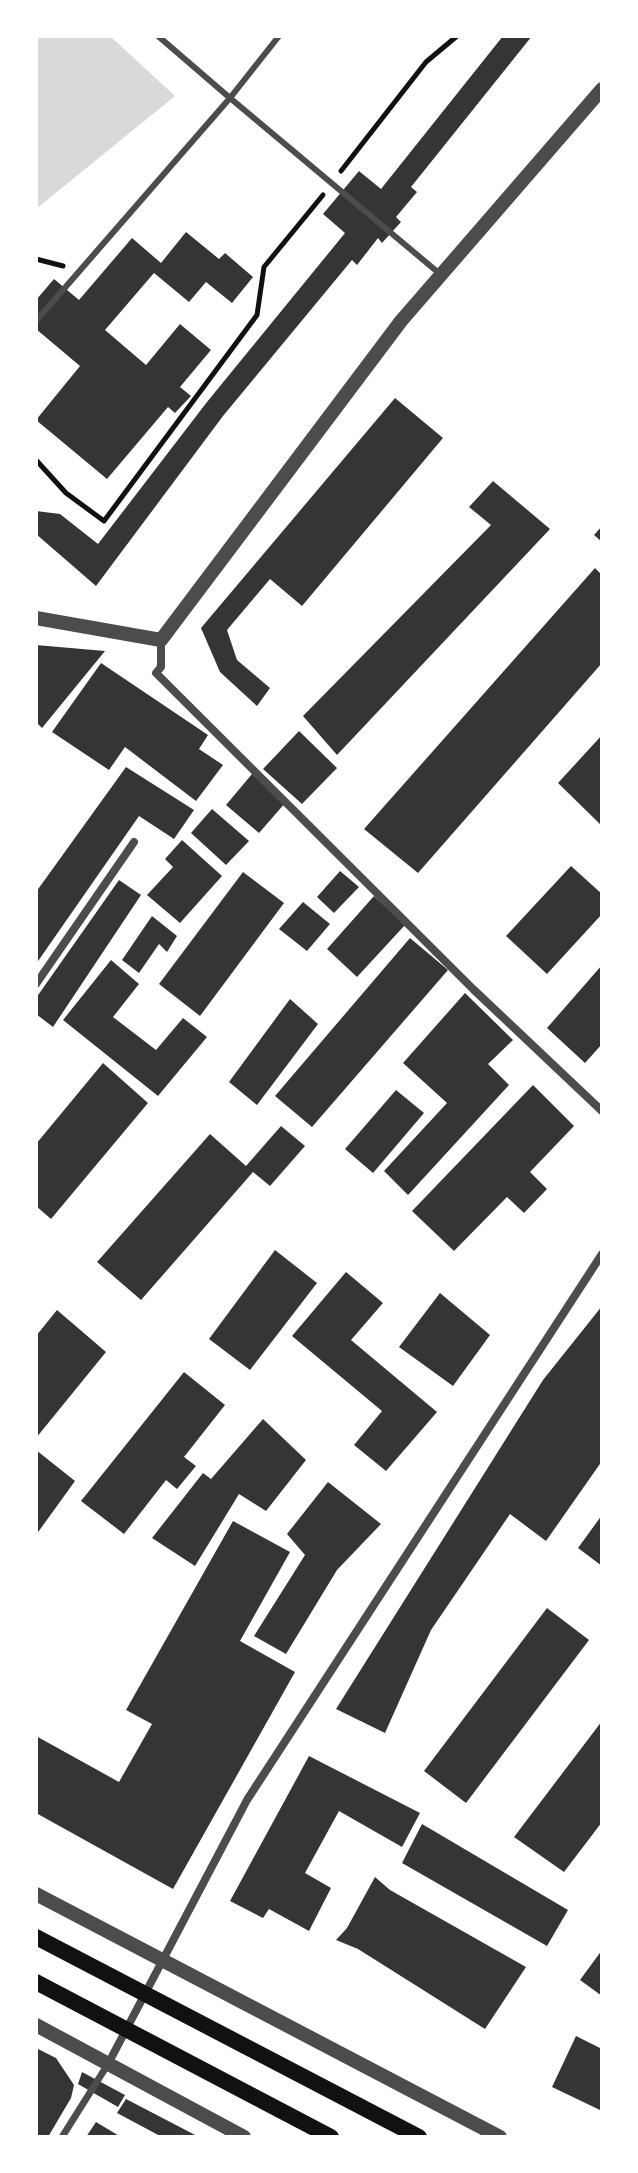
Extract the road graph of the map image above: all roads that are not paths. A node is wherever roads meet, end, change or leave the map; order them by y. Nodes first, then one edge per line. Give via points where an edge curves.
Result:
1 (158, 36) edge
2 (279, 36) edge
3 (602, 89) edge
4 (230, 98) junction
5 (440, 274) junction
6 (36, 321) edge
7 (36, 618) edge
8 (161, 640) junction
9 (134, 842) dead end
10 (36, 984) edge
11 (602, 1111) edge
12 (602, 1254) edge
13 (36, 1894) edge
14 (36, 1937) edge
15 (162, 1959) junction
16 (36, 1982) edge
17 (145, 1993) junction
18 (36, 2025) edge
19 (125, 2027) junction
20 (108, 2064) junction
21 (62, 2137) edge
22 (244, 2137) edge
23 (331, 2137) edge
24 (419, 2137) edge
25 (500, 2137) edge

1 - 4 lane
2 - 4 lane
3 - 5 street
4 - 5 lane
4 - 6 lane
5 - 8 street
7 - 8 street
8 - 11 street via 161,667 156,673
9 - 10 street
12 - 15 street via 247,1800
13 - 15 street
14 - 17 main road
15 - 17 street
15 - 25 street
16 - 19 main road
17 - 19 street
17 - 24 main road
18 - 20 street
19 - 20 street
19 - 23 main road
20 - 21 street
20 - 22 street

